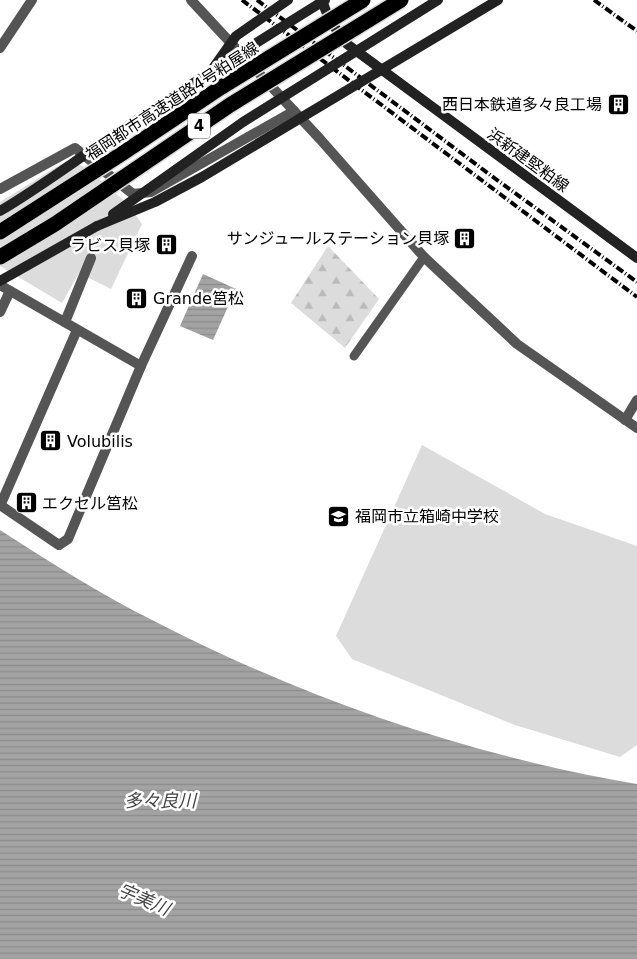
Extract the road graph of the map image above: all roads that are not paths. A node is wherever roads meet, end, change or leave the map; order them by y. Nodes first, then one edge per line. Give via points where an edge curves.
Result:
1 (32, 0) edge
2 (190, 0) edge
3 (288, 0) edge
4 (323, 0) edge
5 (363, 0) edge
6 (401, 0) edge
7 (438, 0) edge
8 (498, 0) edge
9 (0, 48) edge
10 (210, 72) junction
11 (294, 111) junction
12 (0, 189) edge
13 (0, 211) edge
14 (97, 226) junction
15 (0, 232) edge
16 (192, 256) dead end
17 (0, 257) edge
18 (424, 257) junction
19 (91, 258) dead end
20 (637, 258) edge
21 (0, 281) edge
22 (0, 285) edge
23 (10, 291) junction
24 (0, 312) edge
25 (65, 322) junction
26 (78, 330) junction
27 (354, 356) dead end
28 (141, 366) junction
29 (637, 400) edge
30 (625, 420) junction
31 (637, 428) edge
32 (0, 506) edge

1 - 9 street
2 - 11 street
3 - 10 street, bridge via 236,36
4 - 10 street, bridge
4 - 20 street, 浜新建堅粕線 via 325,12 347,44
5 - 15 highway, 福岡都市高速道路4号粕屋線 / 4, bridge via 220,88
6 - 17 highway, 4, bridge via 230,105 55,224
7 - 14 street, bridge via 243,122
8 - 14 street, bridge via 202,177 155,202
10 - 13 street, bridge
11 - 12 street via 151,192 133,194 76,148
11 - 18 street
14 - 21 street
16 - 28 street
18 - 27 lane
18 - 30 street via 517,344
19 - 25 street
22 - 23 street
23 - 24 street
23 - 25 street
25 - 26 street
26 - 28 street
26 - 32 street
28 - 32 street via 68,540 59,545
29 - 30 street
30 - 31 street

